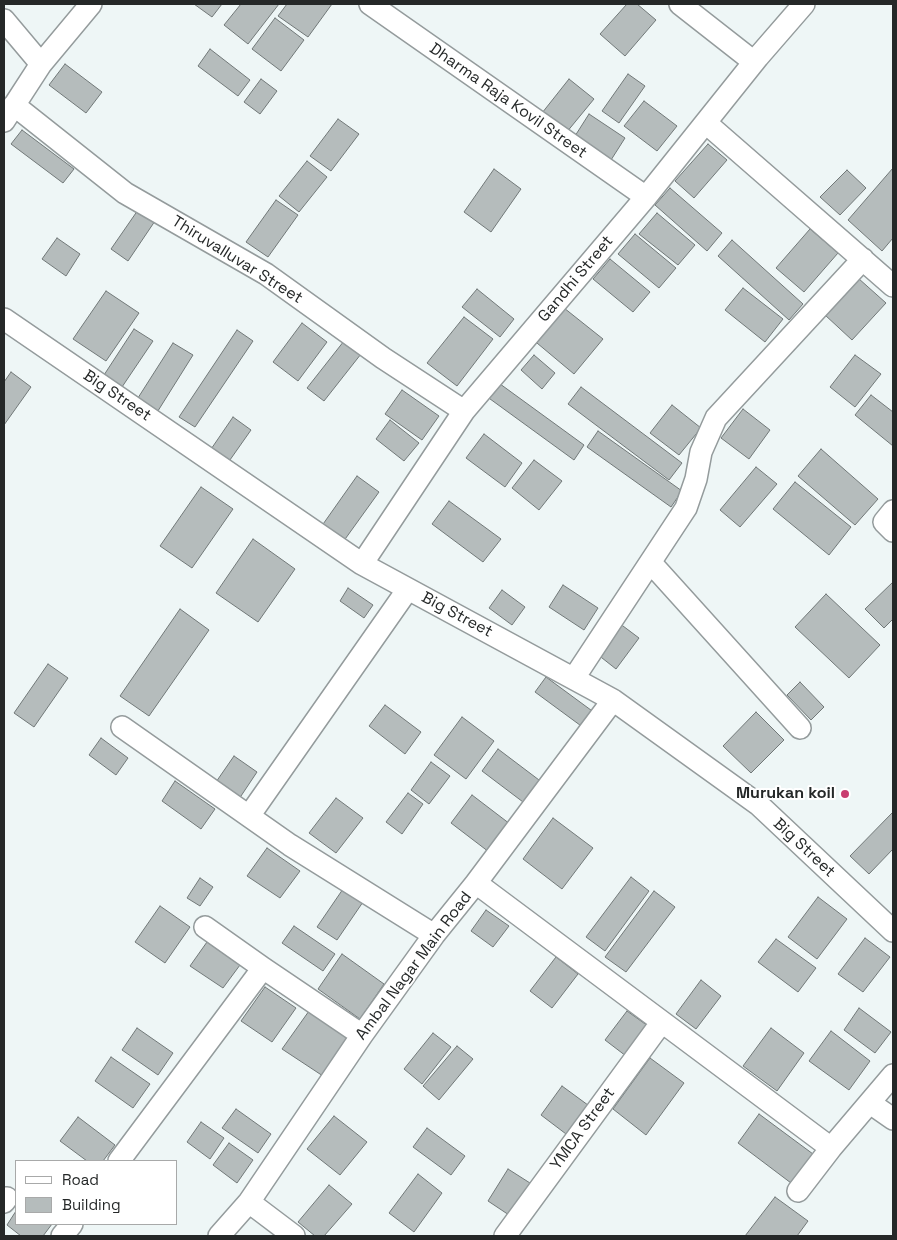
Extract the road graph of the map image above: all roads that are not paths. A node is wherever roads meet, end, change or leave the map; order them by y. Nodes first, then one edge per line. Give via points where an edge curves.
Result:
1 (91, 4) edge
2 (370, 4) edge
3 (680, 4) edge
4 (804, 4) edge
5 (4, 20) edge
6 (754, 62) junction
7 (41, 64) junction
8 (9, 113) edge
9 (706, 123) junction
10 (646, 197) junction
11 (863, 259) junction
12 (893, 286) edge
13 (4, 319) edge
14 (464, 411) junction
15 (651, 563) junction
16 (362, 564) junction
17 (408, 589) junction
18 (574, 678) junction
19 (613, 700) junction
20 (122, 726) dead end
21 (800, 728) dead end
22 (249, 816) junction
23 (476, 883) junction
24 (205, 927) dead end
25 (893, 931) edge
26 (434, 935) junction
27 (263, 968) junction
28 (661, 1023) junction
29 (362, 1035) junction
30 (893, 1076) edge
31 (870, 1102) junction
32 (893, 1119) edge
33 (831, 1148) junction
34 (120, 1160) edge
35 (798, 1191) dead end
36 (249, 1202) junction
37 (71, 1225) edge
38 (62, 1236) edge
39 (219, 1236) edge
40 (294, 1236) edge
41 (505, 1236) edge

1 - 7 street
2 - 10 street, Dharma Raja Kovil Street
3 - 6 street
4 - 6 street, Gandhi Street
5 - 7 street
6 - 9 street, Gandhi Street
7 - 8 street
8 - 14 street, Thiruvalluvar Street via 125,192 266,274 383,358
9 - 10 street, Gandhi Street
9 - 11 street
10 - 14 street, Gandhi Street
11 - 12 street
11 - 15 street via 716,418 701,452 686,508
13 - 16 street, Big Street
14 - 16 street, Gandhi Street
15 - 18 street
15 - 21 street
16 - 17 street, Big Street
17 - 18 street, Big Street
17 - 22 street
18 - 19 street, Big Street
19 - 23 street, Ambal Nagar Main Road
19 - 25 street, Big Street via 759,805
20 - 22 street
22 - 26 street
23 - 26 street, Ambal Nagar Main Road
23 - 28 street
24 - 27 street
26 - 29 street, Ambal Nagar Main Road
27 - 29 street
27 - 34 street
28 - 33 street
28 - 41 street, YMCA Street
29 - 36 street, Ambal Nagar Main Road
30 - 31 street
31 - 32 street
31 - 33 street
33 - 35 street
36 - 39 street, Ambal Nagar Main Road
36 - 40 street
37 - 38 street

